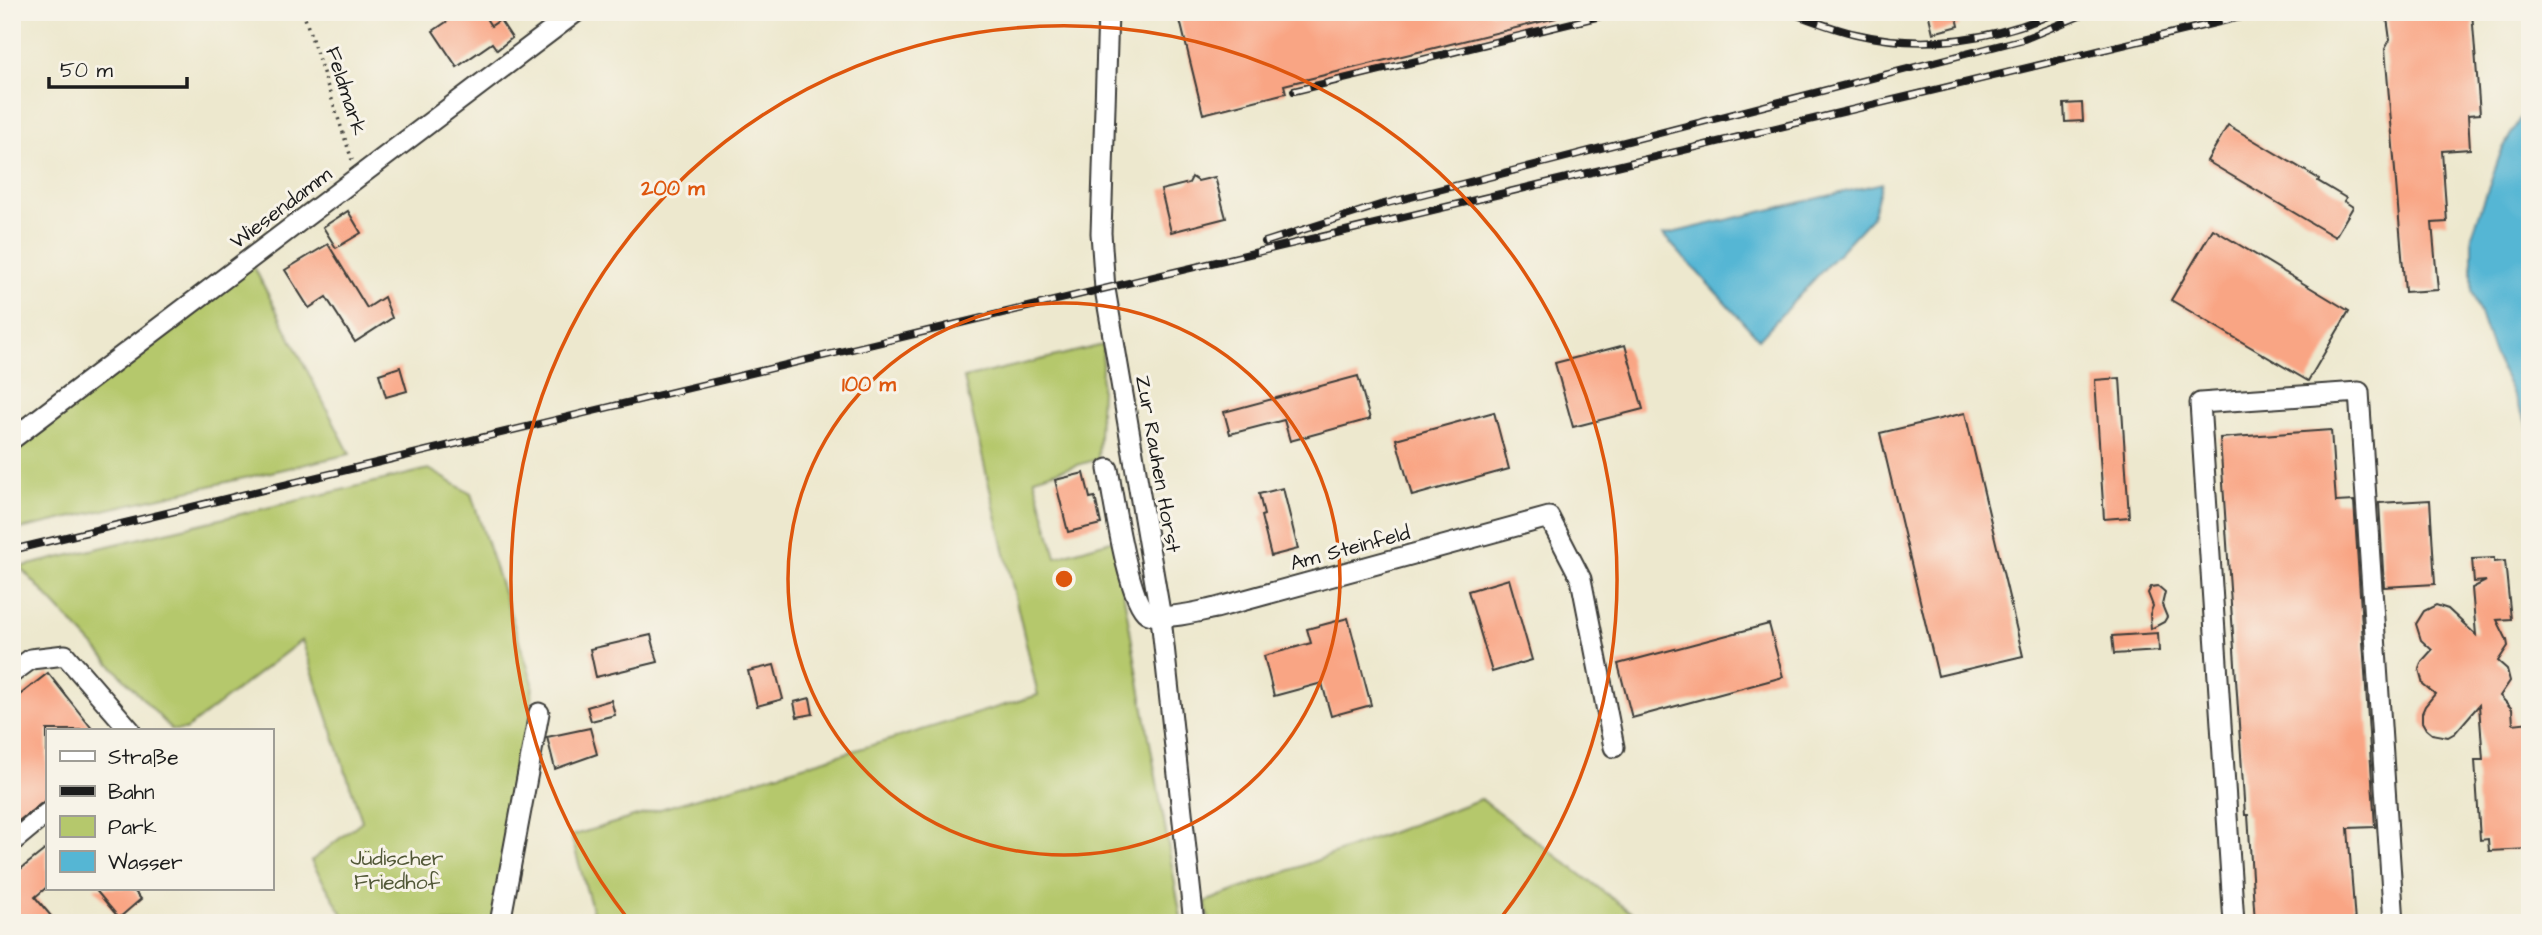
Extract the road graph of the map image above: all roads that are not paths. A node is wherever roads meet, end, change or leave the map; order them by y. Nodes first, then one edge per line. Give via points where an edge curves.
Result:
1 (576, 12) edge
2 (1108, 12) edge
3 (12, 439) edge
4 (1108, 469) dead end
5 (1161, 618) junction
6 (12, 673) edge
7 (539, 713) dead end
8 (129, 729) edge
9 (1614, 747) dead end
10 (46, 814) edge
11 (12, 842) edge
12 (500, 923) edge
13 (1194, 923) edge
14 (2234, 923) edge
15 (2393, 923) edge

1 - 3 street, Wiesendamm
2 - 5 street, Zur Rauhen Horst via 1101,233 1104,278
4 - 5 street via 1136,599 1146,613
5 - 9 street, Am Steinfeld via 1216,608 1549,517 1581,579
5 - 13 street, Zur Rauhen Horst
6 - 8 street via 31,659 65,655
7 - 12 street
10 - 11 street
14 - 15 street via 2200,403 2359,392

